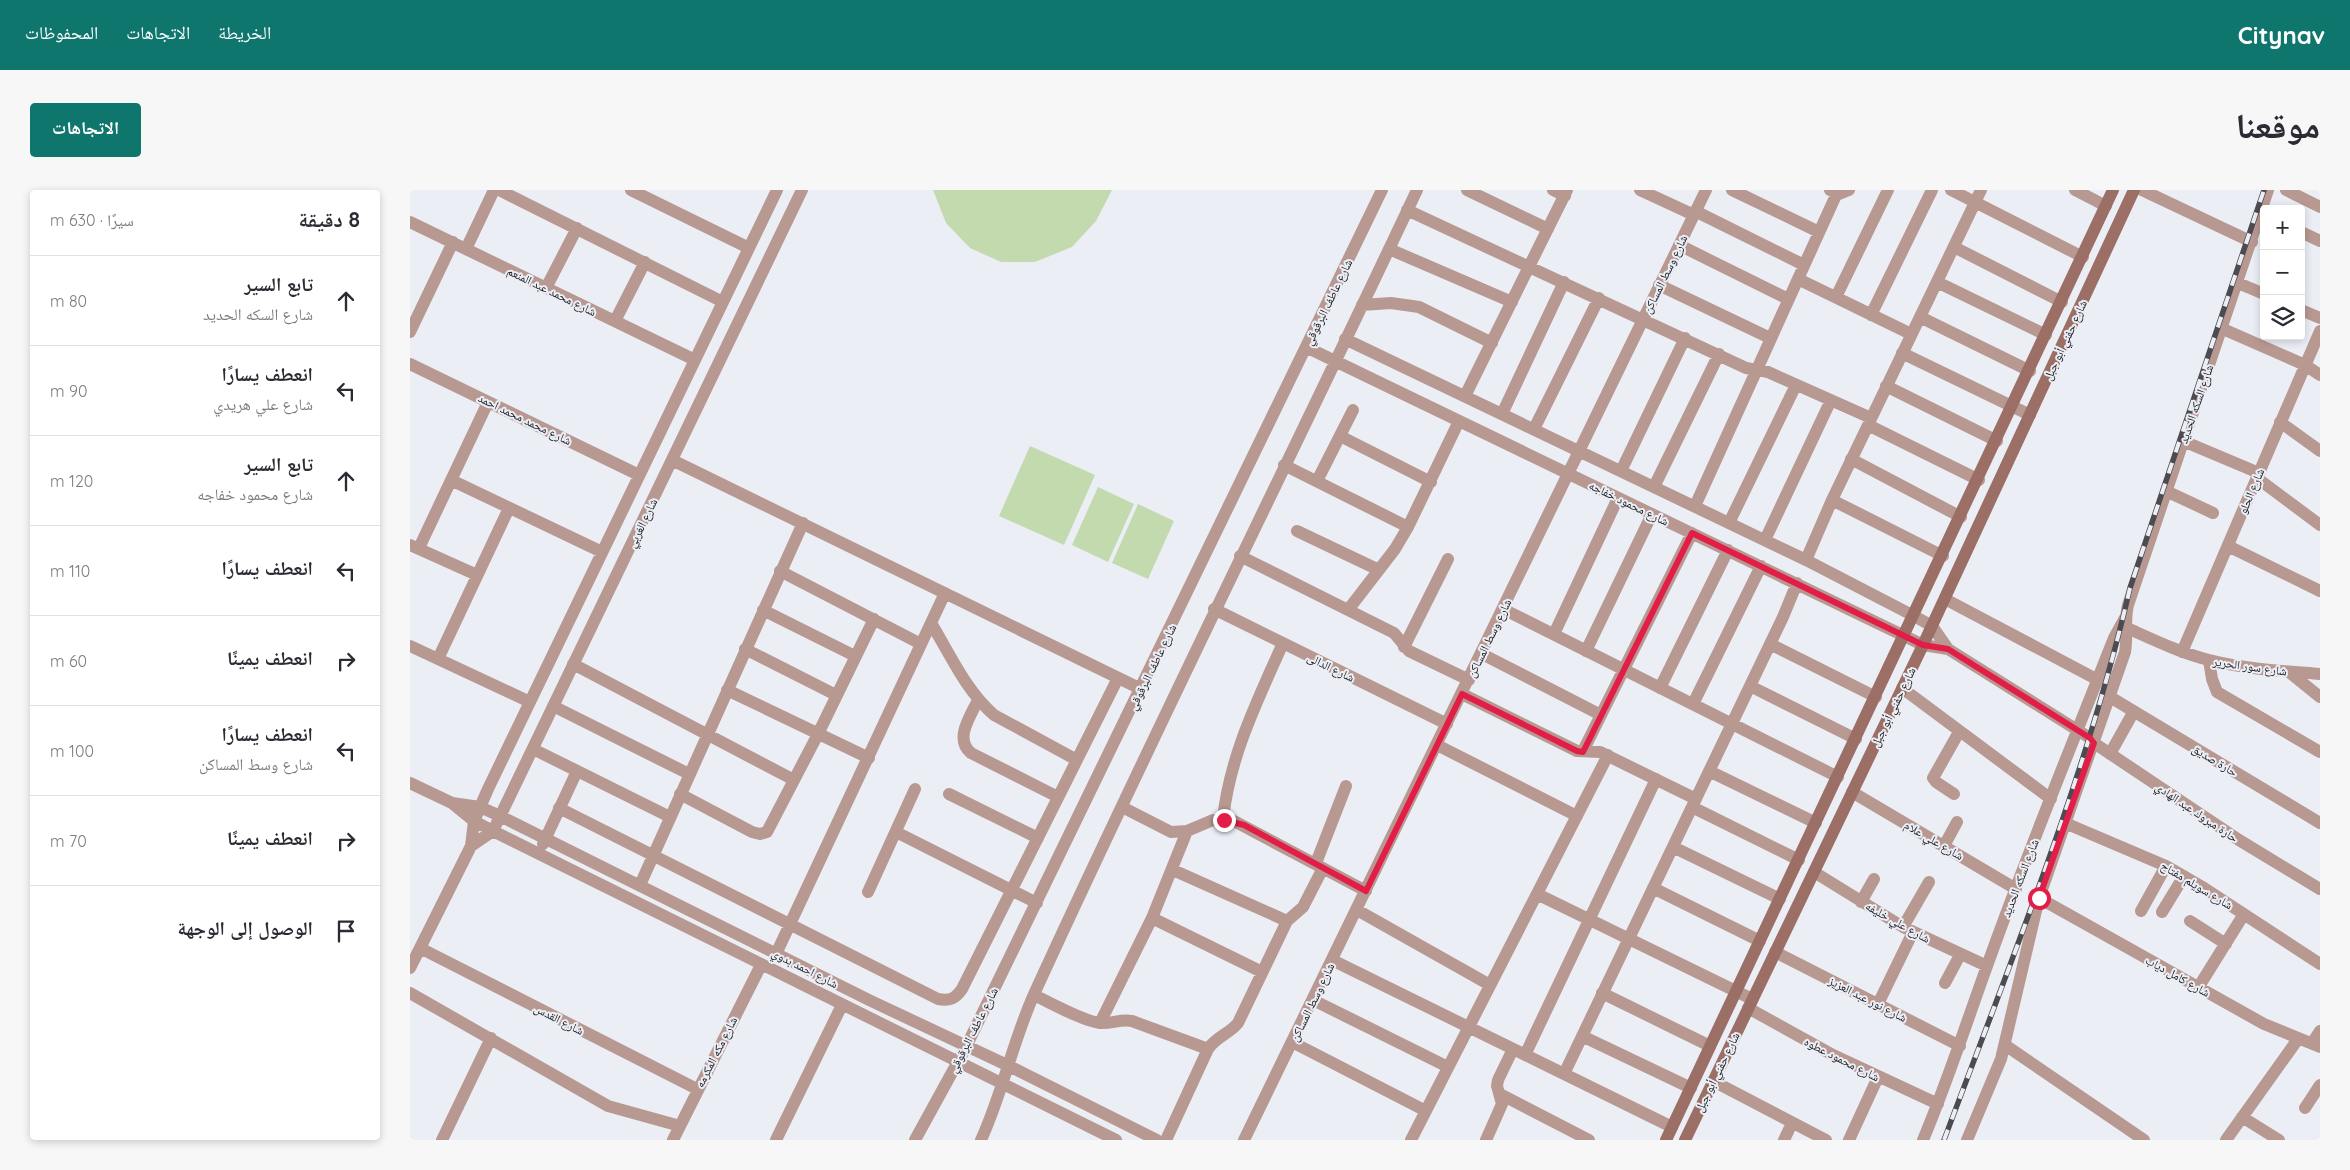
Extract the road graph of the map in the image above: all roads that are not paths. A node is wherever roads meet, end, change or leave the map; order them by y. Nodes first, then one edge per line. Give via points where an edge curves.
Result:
1 (494, 190) edge
2 (499, 190) edge
3 (632, 190) edge
4 (777, 190) edge
5 (802, 190) edge
6 (1382, 190) edge
7 (1417, 190) edge
8 (1467, 190) edge
9 (1706, 190) edge
10 (1732, 190) edge
11 (1888, 190) edge
12 (1932, 190) edge
13 (1951, 190) edge
14 (1982, 190) edge
15 (2075, 190) edge
16 (2114, 190) edge
17 (2134, 190) edge
18 (2142, 190) edge
19 (2268, 190) edge
20 (2286, 190) edge
21 (1645, 191) edge
22 (1839, 191) edge
23 (1562, 192) edge
24 (1976, 203) junction
25 (2264, 205) edge
26 (2106, 206) junction
27 (2320, 206) edge
28 (1407, 210) junction
29 (1695, 213) junction
30 (2260, 219) edge
31 (410, 222) edge
32 (577, 228) junction
33 (1548, 229) junction
34 (1819, 232) junction
35 (2305, 234) edge
36 (2320, 241) edge
37 (453, 242) junction
38 (2252, 242) junction
39 (1679, 245) junction
40 (1954, 247) junction
41 (749, 248) junction
42 (466, 249) junction
43 (1388, 249) junction
44 (2083, 257) junction
45 (646, 262) junction
46 (1804, 265) junction
47 (1530, 267) junction
48 (1798, 278) junction
49 (1564, 282) junction
50 (1937, 282) junction
51 (2238, 283) junction
52 (1660, 285) junction
53 (546, 288) junction
54 (2260, 292) edge
55 (1836, 297) junction
56 (1599, 298) junction
57 (1788, 299) junction
58 (723, 302) junction
59 (1512, 302) junction
60 (2062, 302) junction
61 (1362, 305) junction
62 (2305, 312) edge
63 (1871, 315) junction
64 (1920, 317) junction
65 (2320, 318) edge
66 (1642, 319) junction
67 (615, 321) junction
68 (2222, 329) junction
69 (2320, 331) edge
70 (410, 332) edge
71 (1911, 334) junction
72 (2046, 335) junction
73 (1685, 338) junction
74 (1770, 338) junction
75 (1345, 339) junction
76 (1492, 343) junction
77 (1306, 347) junction
78 (1902, 353) junction
79 (1719, 354) junction
80 (695, 360) junction
81 (1335, 360) junction
82 (410, 364) edge
83 (2305, 365) junction
84 (1757, 370) junction
85 (2030, 371) junction
86 (2320, 375) edge
87 (1796, 385) junction
88 (1886, 386) junction
89 (1465, 396) junction
90 (1830, 400) junction
91 (488, 402) junction
92 (2013, 407) junction
93 (1353, 410) dead end
94 (1502, 414) junction
95 (2030, 415) junction
96 (1459, 421) junction
97 (1870, 421) junction
98 (2280, 422) junction
99 (1534, 429) junction
100 (1340, 436) junction
101 (1997, 441) junction
102 (2184, 441) junction
103 (2320, 451) edge
104 (1580, 452) junction
105 (672, 460) junction
106 (1851, 460) junction
107 (1284, 465) junction
108 (1620, 471) junction
109 (1570, 474) junction
110 (640, 475) junction
111 (2258, 476) junction
112 (451, 480) junction
113 (1979, 480) junction
114 (1317, 481) junction
115 (1431, 482) junction
116 (1654, 487) junction
117 (2166, 491) junction
118 (1618, 498) junction
119 (1832, 500) junction
120 (1695, 506) junction
121 (509, 508) junction
122 (2213, 513) dead end
123 (1652, 514) junction
124 (1961, 517) junction
125 (802, 523) junction
126 (1729, 523) junction
127 (2320, 525) edge
128 (1408, 527) junction
129 (1297, 531) dead end
130 (1692, 533) junction
131 (1765, 540) junction
132 (414, 546) edge
133 (2228, 546) junction
134 (1728, 550) junction
135 (602, 552) junction
136 (1240, 556) junction
137 (1943, 556) junction
138 (1448, 559) dead end
139 (1806, 560) junction
140 (1761, 566) junction
141 (1379, 570) junction
142 (780, 571) junction
143 (477, 575) junction
144 (1797, 584) junction
145 (2320, 591) edge
146 (945, 593) junction
147 (1945, 599) junction
148 (1214, 609) junction
149 (1503, 609) junction
150 (763, 610) junction
151 (1348, 610) junction
152 (1914, 616) junction
153 (874, 619) junction
154 (931, 623) junction
155 (2126, 623) junction
156 (1932, 626) junction
157 (1554, 634) junction
158 (1905, 636) junction
159 (1283, 643) junction
160 (922, 644) junction
161 (1770, 644) junction
162 (1923, 645) junction
163 (410, 646) edge
164 (1404, 647) junction
165 (746, 649) junction
166 (1948, 649) junction
167 (1586, 651) junction
168 (2182, 652) junction
169 (1482, 654) junction
170 (855, 656) junction
171 (438, 659) junction
172 (2210, 660) junction
173 (573, 664) junction
174 (1624, 670) junction
175 (2289, 672) junction
176 (2320, 674) edge
177 (1118, 678) junction
178 (1469, 680) junction
179 (2098, 680) junction
180 (1750, 686) junction
181 (1660, 688) junction
182 (1902, 688) junction
183 (1141, 689) junction
184 (728, 690) junction
185 (1462, 694) junction
186 (836, 695) junction
187 (1876, 697) junction
188 (2110, 697) junction
189 (2320, 698) edge
190 (978, 700) junction
191 (530, 702) junction
192 (1693, 704) junction
193 (553, 706) junction
194 (2134, 712) junction
195 (1601, 715) junction
196 (1447, 724) junction
197 (1732, 724) junction
198 (2078, 730) junction
199 (1959, 732) junction
200 (818, 734) junction
201 (706, 735) junction
202 (1856, 739) junction
203 (2094, 743) junction
204 (1438, 745) junction
205 (533, 749) junction
206 (1583, 752) junction
207 (2320, 752) edge
208 (2110, 754) junction
209 (1608, 756) junction
210 (869, 758) junction
211 (1077, 760) junction
212 (577, 771) junction
213 (1709, 771) junction
214 (689, 774) junction
215 (1838, 777) junction
216 (1656, 779) junction
217 (794, 780) junction
218 (410, 783) edge
219 (1346, 786) dead end
220 (915, 789) dead end
221 (1852, 792) junction
222 (680, 794) junction
223 (949, 794) dead end
224 (1954, 794) dead end
225 (1058, 797) junction
226 (2050, 799) junction
227 (452, 803) junction
228 (1694, 803) junction
229 (1122, 806) junction
230 (480, 807) junction
231 (559, 808) junction
232 (500, 816) junction
233 (1577, 816) junction
234 (670, 817) junction
235 (1224, 820) junction
236 (474, 821) junction
237 (1957, 822) dead end
238 (1816, 823) junction
239 (2065, 823) junction
240 (2320, 823) edge
241 (493, 831) junction
242 (1187, 831) junction
243 (896, 832) junction
244 (546, 838) junction
245 (1038, 838) junction
246 (471, 846) junction
247 (1944, 846) junction
248 (1673, 847) junction
249 (539, 853) junction
250 (653, 856) junction
251 (1799, 860) junction
252 (1319, 866) junction
253 (2166, 866) junction
254 (1173, 870) junction
255 (1814, 872) junction
256 (2184, 876) junction
257 (1874, 880) dead end
258 (1929, 882) dead end
259 (640, 885) junction
260 (1653, 888) junction
261 (2016, 889) junction
262 (2320, 889) edge
263 (1012, 890) junction
264 (1366, 891) junction
265 (868, 892) dead end
266 (1537, 894) junction
267 (2039, 898) junction
268 (1780, 900) junction
269 (1861, 902) junction
270 (1037, 903) junction
271 (1357, 910) junction
272 (2141, 911) dead end
273 (2162, 912) dead end
274 (2244, 914) junction
275 (1152, 918) junction
276 (1589, 919) junction
277 (1287, 921) junction
278 (2190, 921) dead end
279 (790, 925) junction
280 (1908, 929) junction
281 (1629, 938) junction
282 (1760, 941) junction
283 (2226, 944) junction
284 (420, 948) junction
285 (1775, 952) junction
286 (776, 954) junction
287 (1960, 955) junction
288 (1332, 960) junction
289 (411, 963) edge
290 (2320, 964) edge
291 (761, 965) junction
292 (1987, 966) junction
293 (1262, 972) junction
294 (1945, 983) dead end
295 (1490, 985) junction
296 (2198, 988) junction
297 (1737, 991) junction
298 (410, 993) edge
299 (1602, 993) junction
300 (1034, 995) junction
301 (1313, 1000) junction
302 (1750, 1004) junction
303 (1878, 1004) junction
304 (842, 1006) junction
305 (1100, 1023) junction
306 (1469, 1027) junction
307 (2320, 1031) edge
308 (1582, 1036) junction
309 (492, 1038) junction
310 (2298, 1039) junction
311 (1292, 1042) junction
312 (2005, 1045) junction
313 (2316, 1045) edge
314 (1710, 1046) junction
315 (1960, 1046) junction
316 (966, 1047) junction
317 (1208, 1049) junction
318 (1519, 1052) junction
319 (957, 1063) junction
320 (1009, 1066) junction
321 (1448, 1067) junction
322 (1564, 1074) junction
323 (1878, 1078) junction
324 (1713, 1080) junction
325 (1002, 1085) junction
326 (2320, 1085) edge
327 (1691, 1088) junction
328 (697, 1089) junction
329 (1500, 1094) junction
330 (1938, 1104) junction
331 (2305, 1108) dead end
332 (1426, 1111) junction
333 (2242, 1117) junction
334 (1792, 1123) junction
335 (680, 1126) junction
336 (1672, 1127) junction
337 (442, 1140) edge
338 (673, 1140) edge
339 (776, 1140) edge
340 (915, 1140) edge
341 (981, 1140) edge
342 (1116, 1140) edge
343 (1157, 1140) edge
344 (1166, 1140) edge
345 (1244, 1140) edge
346 (1411, 1140) edge
347 (1486, 1140) edge
348 (1589, 1140) edge
349 (1666, 1140) edge
350 (1685, 1140) edge
351 (1784, 1140) edge
352 (1826, 1140) edge
353 (1849, 1140) edge
354 (1923, 1140) edge
355 (1967, 1140) edge
356 (2144, 1140) edge
357 (2226, 1140) edge
358 (2278, 1140) edge

1 - 42 street
2 - 32 street
3 - 41 street
4 - 41 street, شارع الغربي
5 - 105 street, شارع الغربي
6 - 77 street, شارع عاطف البرقوقي
7 - 28 street
8 - 33 street
9 - 29 street, شارع وسط المساكن
10 - 34 street
11 - 55 street
12 - 63 street
13 - 24 street
14 - 24 street
15 - 26 street
16 - 26 street, شارع حفني أبو جبل
17 - 95 street, شارع حفني أبو جبل
18 - 38 street
19 - 25 street, شارع السكه الحديد
20 - 27 street
21 - 29 street
22 - 34 street
23 - 33 street
24 - 40 street
24 - 44 street
26 - 44 street, شارع حفني أبو جبل
28 - 43 street
28 - 47 street
29 - 39 street, شارع وسط المساكن
29 - 46 street
30 - 38 street, شارع السكه الحديد
31 - 37 street, شارع محمد عبد المنعم
32 - 45 street
32 - 53 street
33 - 47 street
34 - 46 street
35 - 36 street
37 - 42 street, شارع محمد عبد المنعم
37 - 70 street
38 - 51 street, شارع السكه الحديد
39 - 52 street, شارع وسط المساكن
39 - 57 street
40 - 50 street
40 - 60 street
41 - 58 street, شارع الغربي
42 - 53 street, شارع محمد عبد المنعم
43 - 59 street
43 - 61 street
44 - 60 street, شارع حفني أبو جبل
45 - 58 street
45 - 67 street
46 - 48 street
47 - 49 street
47 - 59 street
48 - 55 street
48 - 57 street
49 - 56 street
49 - 94 street
50 - 64 street
50 - 72 street
51 - 54 street
51 - 68 street, شارع السكه الحديد
52 - 66 street, شارع وسط المساكن
52 - 74 street
53 - 67 street, شارع محمد عبد المنعم
55 - 63 street
56 - 66 street
56 - 99 street
57 - 74 street
58 - 80 street, شارع الغربي
59 - 76 street
60 - 72 street, شارع حفني أبو جبل
61 - 75 street
61 - 76 street via 1419,307
62 - 65 street
63 - 71 street
64 - 71 street
64 - 85 street
66 - 73 street
66 - 104 street, شارع وسط المساكن
67 - 80 street, شارع محمد عبد المنعم
68 - 83 street
68 - 102 street, شارع السكه الحديد
69 - 83 street, شارع الحلو
71 - 78 street
72 - 85 street, شارع حفني أبو جبل
73 - 79 street
73 - 108 street
74 - 84 street
75 - 81 street
75 - 89 street, شارع محمود خفاجه
76 - 89 street
77 - 81 street, شارع محمود خفاجه
77 - 183 street, شارع عاطف البرقوقي
78 - 88 street
78 - 92 street
79 - 84 street
79 - 116 street
80 - 110 street, شارع الغربي
81 - 96 street, شارع محمود خفاجه
81 - 107 street
82 - 91 street, شارع محمد محمد احمد
83 - 86 street
83 - 98 street, شارع الحلو
84 - 87 street
84 - 120 street
85 - 92 street, شارع حفني أبو جبل
87 - 90 street
87 - 126 street
88 - 97 street
88 - 101 street
89 - 94 street, شارع محمود خفاجه
90 - 97 street
90 - 131 street
91 - 110 street, شارع محمد محمد احمد
91 - 112 street
92 - 95 street
92 - 101 street, شارع حفني أبو جبل
93 - 100 street
94 - 99 street, شارع محمود خفاجه
95 - 147 street, شارع حفني أبو جبل
96 - 109 street, شارع محمود خفاجه
96 - 115 street
97 - 106 street
97 - 113 street
98 - 103 street
98 - 111 street, شارع الحلو
99 - 104 street, شارع محمود خفاجه
100 - 114 street
100 - 115 street
101 - 113 street, شارع حفني أبو جبل
102 - 111 street
102 - 117 street, شارع السكه الحديد
104 - 108 street, شارع محمود خفاجه
104 - 109 street, شارع وسط المساكن
105 - 125 street
105 - 173 street, شارع الغربي
106 - 119 street
106 - 124 street
107 - 114 street
107 - 136 street
108 - 116 street, شارع محمود خفاجه
109 - 118 street, شارع محمود خفاجه
109 - 149 street, شارع وسط المساكن
110 - 135 street, شارع الغربي
111 - 127 street
111 - 133 street, شارع الحلو
112 - 121 street
112 - 132 street
113 - 124 street, شارع حفني أبو جبل
114 - 128 street
115 - 128 street
116 - 120 street, شارع محمود خفاجه
117 - 122 street
117 - 155 street, شارع السكه الحديد
118 - 123 street, شارع محمود خفاجه
118 - 157 street
119 - 137 street
119 - 139 street
120 - 126 street, شارع محمود خفاجه
121 - 135 street
121 - 143 street
123 - 130 street, شارع محمود خفاجه
123 - 167 street
124 - 137 street, شارع حفني أبو جبل
125 - 142 street
125 - 146 street
126 - 131 street, شارع محمود خفاجه
128 - 141 street
129 - 141 street
130 - 134 street, شارع محمود خفاجه
130 - 174 street
131 - 139 street, شارع محمود خفاجه
132 - 143 street
133 - 145 street
133 - 168 street, شارع الحلو
134 - 140 street, شارع محمود خفاجه
134 - 181 street
135 - 191 street, شارع الغربي
136 - 148 street
136 - 151 street
137 - 152 street, شارع حفني أبو جبل
138 - 164 street
139 - 152 street, شارع محمود خفاجه
140 - 144 street, شارع محمود خفاجه
140 - 192 street
141 - 151 street
142 - 150 street
142 - 153 street
143 - 171 street
144 - 158 street, شارع محمود خفاجه
144 - 161 street
146 - 154 street
146 - 177 street
147 - 156 street, شارع حفني أبو جبل
147 - 179 street
148 - 159 street, شارع الدالى
148 - 229 street
149 - 157 street
149 - 169 street, شارع وسط المساكن
150 - 165 street
150 - 170 street
151 - 164 street via 1394,633
152 - 156 street, شارع محمود خفاجه
152 - 158 street, شارع حفني أبو جبل
153 - 160 street
153 - 170 street
154 - 160 street
154 - 190 street
155 - 168 street, شارع سور الحرير
155 - 179 street, شارع السكه الحديد via 2114,638
155 - 188 street, شارع السكه الحديد via 2125,652
156 - 162 street, شارع حفني أبو جبل
156 - 166 street
157 - 167 street
158 - 162 street, شارع محمود خفاجه
158 - 187 street, شارع حفني أبو جبل
159 - 196 street, شارع الدالى
159 - 235 street via 1240,742 1226,793
160 - 210 street
161 - 180 street
161 - 187 street
162 - 166 street, شارع محمود خفاجه
162 - 182 street, شارع حفني أبو جبل
163 - 171 street
164 - 178 street
165 - 184 street
165 - 186 street
166 - 198 street, حارة مبروك عبد الهادي
167 - 174 street
168 - 172 street, شارع سور الحرير
169 - 178 street, شارع وسط المساكن
169 - 195 street
170 - 186 street
171 - 191 street
172 - 175 street, شارع سور الحرير
172 - 207 street via 2217,692
173 - 193 street, شارع الغربي
173 - 201 street
174 - 181 street
174 - 195 street
175 - 176 street, شارع سور الحرير
175 - 189 street
177 - 183 street
177 - 211 street
178 - 185 street, شارع وسط المساكن
179 - 198 street, شارع السكه الحديد
180 - 197 street
180 - 202 street
181 - 192 street
182 - 199 street
182 - 221 street, شارع حفني أبو جبل
183 - 270 street, شارع عاطف البرقوقي
184 - 200 street
184 - 201 street
185 - 196 street, شارع وسط المساكن
185 - 206 street
186 - 200 street
187 - 202 street, شارع حفني أبو جبل
188 - 194 street, حارة صديق
188 - 203 street, شارع السكه الحديد
190 - 211 street via 994,715
190 - 225 street via 964,732 965,748
191 - 230 street, شارع الغربي
192 - 197 street
193 - 205 street, شارع الغربي
193 - 214 street
194 - 208 street
194 - 240 street, حارة صديق
195 - 206 street
196 - 204 street, شارع وسط المساكن
197 - 213 street
197 - 215 street
198 - 203 street, حارة مبروك عبد الهادي
198 - 226 street, شارع السكه الحديد
199 - 224 street via 1933,778
199 - 226 street
200 - 210 street
200 - 217 street
201 - 214 street
201 - 217 street
202 - 215 street, شارع حفني أبو جبل
203 - 208 street, حارة مبروك عبد الهادي
203 - 239 street, شارع السكه الحديد
204 - 233 street
204 - 264 street, شارع وسط المساكن
205 - 212 street
205 - 232 street, شارع الغربي
206 - 209 street via 1594,750
208 - 262 street, حارة مبروك عبد الهادي via 2239,840
209 - 216 street
209 - 233 street
210 - 279 street
211 - 225 street
212 - 231 street
212 - 234 street
213 - 228 street
213 - 238 street
214 - 222 street
215 - 238 street, شارع حفني أبو جبل
216 - 228 street
216 - 276 street
217 - 222 street via 771,826 760,834
218 - 227 street, شارع احمد بدوي
219 - 252 street
220 - 243 street
221 - 247 street, شارع علي علام
221 - 255 street, شارع حفني أبو جبل
222 - 234 street
223 - 245 street
225 - 245 street
226 - 261 street, شارع السكه الحديد
227 - 230 street, شارع احمد بدوي
227 - 236 street, شارع احمد بدوي
228 - 248 street
228 - 251 street
229 - 242 street via 1171,832
229 - 300 street
230 - 232 street, شارع احمد بدوي
230 - 236 street, شارع الغربي
231 - 244 street
231 - 250 street
232 - 241 street, شارع الغربي
232 - 244 street, شارع احمد بدوي
233 - 266 street
234 - 250 street
235 - 242 street via 1207,822
235 - 252 street via 1244,825
236 - 241 street, شارع احمد بدوي
236 - 246 street, شارع الغربي
237 - 247 street
238 - 251 street, شارع حفني أبو جبل
239 - 253 street, شارع سويلم مفتاح
239 - 267 street, شارع السكه الحديد
241 - 246 street, شارع الغربي
241 - 249 street, شارع احمد بدوي
242 - 254 street
243 - 263 street
243 - 265 street
244 - 249 street
244 - 259 street, شارع احمد بدوي
245 - 263 street
246 - 284 street, شارع الغربي
247 - 261 street, شارع علي علام
248 - 260 street
248 - 268 street
249 - 291 street, شارع احمد بدوي
250 - 259 street
250 - 279 street
251 - 268 street, شارع حفني أبو جبل
252 - 264 street
252 - 277 street via 1303,906
253 - 256 street, شارع سويلم مفتاح
253 - 272 street
254 - 275 street
254 - 277 street
255 - 269 street, شارع علي خليفه
255 - 285 street, شارع حفني أبو جبل
256 - 273 street
256 - 274 street, شارع سويلم مفتاح
257 - 269 street
258 - 280 street
259 - 286 street, شارع احمد بدوي
260 - 281 street
260 - 282 street
261 - 292 street, شارع السكه الحديد
263 - 270 street
263 - 279 street via 962,989 948,1001 938,999
264 - 271 street, شارع وسط المساكن
266 - 276 street, شارع محمود عطوه
266 - 295 street
267 - 296 street, شارع كامل دياب
267 - 312 street, شارع السكه الحديد
268 - 282 street, شارع حفني أبو جبل
269 - 280 street, شارع علي خليفه
270 - 316 street, شارع عاطف البرقوقي
271 - 288 street, شارع وسط المساكن
271 - 295 street
274 - 283 street
274 - 290 street, شارع سويلم مفتاح
275 - 293 street
275 - 305 street
276 - 281 street, شارع محمود عطوه
276 - 318 street
277 - 293 street
278 - 283 street
279 - 286 street
280 - 287 street, شارع علي خليفه
280 - 303 street
281 - 297 street, شارع محمود عطوه
281 - 299 street
282 - 297 street, شارع حفني أبو جبل
283 - 296 street
284 - 289 street, شارع الغربي
284 - 328 street, شارع القدس
285 - 302 street, شارع حفني أبو جبل
285 - 303 street, شارع نور عبد العزيز
286 - 316 street, شارع احمد بدوي
287 - 292 street, شارع علي خليفه
287 - 294 street
288 - 301 street, شارع وسط المساكن
288 - 306 street
291 - 304 street, شارع احمد بدوي
291 - 328 street, شارع مكه المكرمه
292 - 315 street, شارع السكه الحديد
293 - 317 street via 1238,1024 1216,1039
295 - 306 street
296 - 310 street, شارع كامل دياب
297 - 302 street, شارع محمود عطوه
297 - 314 street, شارع حفني أبو جبل
298 - 309 street
299 - 308 street
299 - 314 street
300 - 305 street
300 - 320 street
301 - 311 street, شارع وسط المساكن
301 - 321 street
302 - 323 street, شارع محمود عطوه
302 - 324 street, شارع حفني أبو جبل
303 - 315 street, شارع نور عبد العزيز
304 - 319 street, شارع احمد بدوي
304 - 339 street
305 - 317 street via 1124,1019
306 - 318 street
306 - 321 street
307 - 313 street
308 - 322 street
308 - 327 street
309 - 335 street via 608,1106
309 - 337 street
310 - 313 street, شارع كامل دياب
310 - 333 street
311 - 332 street
311 - 345 street, شارع وسط المساكن
312 - 355 street, شارع السكه الحديد
312 - 356 street
314 - 327 street, شارع حفني أبو جبل
315 - 330 street, شارع السكه الحديد
316 - 319 street, شارع عاطف البرقوقي
316 - 320 street, شارع احمد بدوي
317 - 344 street
318 - 322 street
318 - 329 street via 1498,1080
319 - 325 street, شارع احمد بدوي
319 - 340 street, شارع عاطف البرقوقي
320 - 325 street
320 - 343 street, شارع احمد بدوي
321 - 332 street
322 - 336 street
323 - 330 street, شارع محمود عطوه
323 - 353 street
324 - 334 street
324 - 350 street, شارع حفني أبو جبل
325 - 341 street
325 - 342 street, شارع احمد بدوي
326 - 331 street
327 - 336 street, شارع حفني أبو جبل
328 - 335 street, شارع مكه المكرمه
329 - 347 street via 1502,1104
329 - 348 street
330 - 354 street, شارع السكه الحديد
332 - 346 street
333 - 357 street
333 - 358 street
334 - 351 street
334 - 352 street
335 - 338 street, شارع مكه المكرمه
336 - 349 street, شارع حفني أبو جبل

